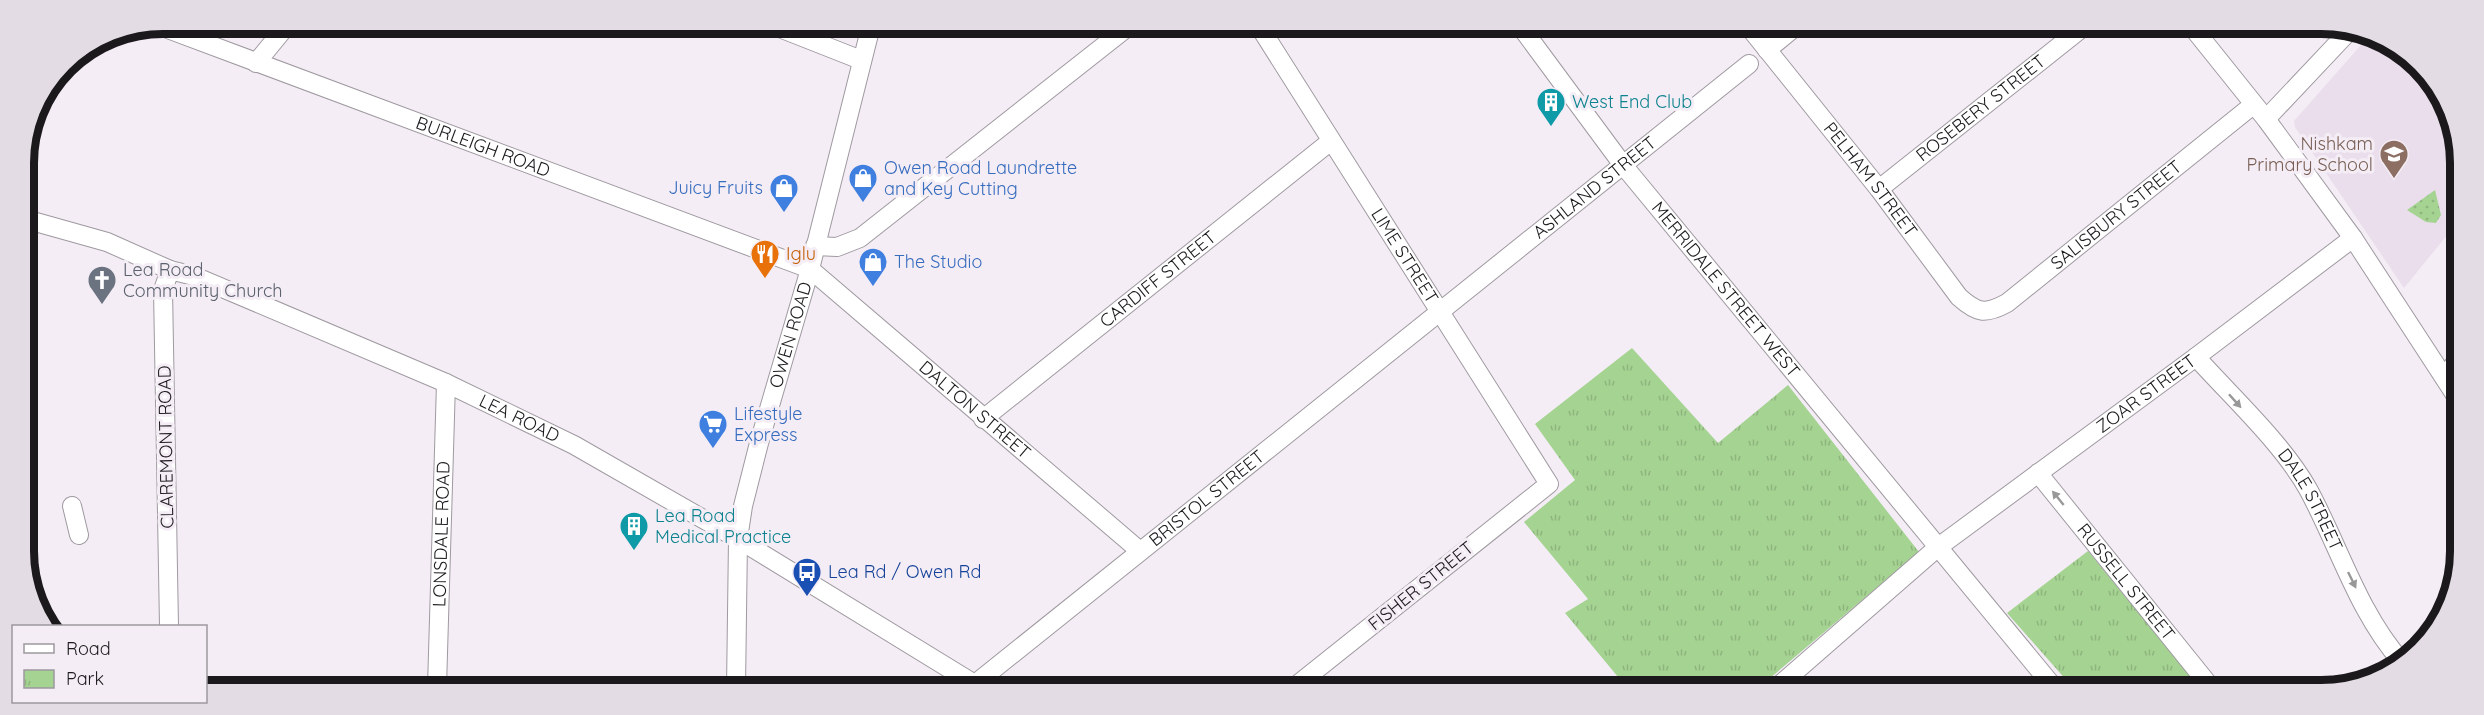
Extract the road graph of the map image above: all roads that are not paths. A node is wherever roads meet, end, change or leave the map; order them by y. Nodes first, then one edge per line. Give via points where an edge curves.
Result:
1 (180, 34) edge
2 (280, 34) edge
3 (795, 34) edge
4 (869, 34) edge
5 (1119, 34) edge
6 (1264, 34) edge
7 (1526, 34) edge
8 (1754, 34) edge
9 (1786, 34) edge
10 (2074, 34) edge
11 (2198, 34) edge
12 (2343, 37) edge
13 (1767, 50) junction
14 (861, 60) junction
15 (256, 63) junction
16 (1749, 64) dead end
17 (2253, 105) junction
18 (2266, 119) junction
19 (1331, 141) junction
20 (1623, 165) junction
21 (1879, 189) junction
22 (35, 222) edge
23 (2353, 238) junction
24 (815, 246) junction
25 (810, 269) junction
26 (170, 270) junction
27 (1972, 309) joint
28 (1440, 313) junction
29 (2196, 357) junction
30 (2450, 370) edge
31 (2444, 377) junction
32 (446, 383) junction
33 (2450, 386) edge
34 (983, 418) junction
35 (2038, 473) junction
36 (1549, 484) joint
37 (72, 506) dead end
38 (79, 535) dead end
39 (738, 539) junction
40 (1936, 548) junction
41 (1140, 551) junction
42 (169, 625) edge
43 (2397, 655) edge
44 (436, 680) edge
45 (736, 680) edge
46 (968, 680) edge
47 (985, 680) edge
48 (1303, 680) edge
49 (1785, 680) edge
50 (2048, 680) edge
51 (2205, 680) edge

1 - 15 street, BURLEIGH ROAD
2 - 15 street
3 - 14 street
4 - 14 street, OWEN ROAD
5 - 24 street via 860,238 837,247
6 - 19 street, LIME STREET
7 - 20 street, MERRIDALE STREET WEST
8 - 13 street, PELHAM STREET
9 - 13 street
10 - 21 street, ROSEBERY STREET
11 - 17 street
12 - 18 street
13 - 21 street, PELHAM STREET
14 - 24 street, OWEN ROAD
15 - 25 street, BURLEIGH ROAD
16 - 20 street, ASHLAND STREET
17 - 18 street
17 - 27 street, SALISBURY STREET via 2007,303 1985,311
18 - 23 street
19 - 28 street, LIME STREET
19 - 34 street, CARDIFF STREET
20 - 28 street, ASHLAND STREET
20 - 40 street, MERRIDALE STREET WEST
21 - 27 street, PELHAM STREET
22 - 26 street, LEA ROAD via 107,242
23 - 29 street, ZOAR STREET
23 - 31 street
24 - 25 street, OWEN ROAD
25 - 34 street, DALTON STREET
25 - 39 street, OWEN ROAD via 759,443
26 - 32 street, LEA ROAD via 194,276
26 - 42 street, CLAREMONT ROAD via 163,290
28 - 36 street, LIME STREET
28 - 41 street, BRISTOL STREET
29 - 35 street, ZOAR STREET
29 -> 43 street, DALE STREET via 2283,453 2307,488 2365,608
30 - 31 street
31 - 33 street
32 - 39 street, LEA ROAD via 573,445
32 - 44 street, LONSDALE ROAD
34 - 41 street, DALTON STREET
35 - 40 street, ZOAR STREET
51 -> 35 street, RUSSELL STREET
36 - 48 street, FISHER STREET
37 - 38 street
39 - 45 street, OWEN ROAD
39 - 46 street, LEA ROAD
40 - 49 street, ZOAR STREET
40 - 50 street, MERRIDALE STREET WEST
41 - 47 street, BRISTOL STREET

